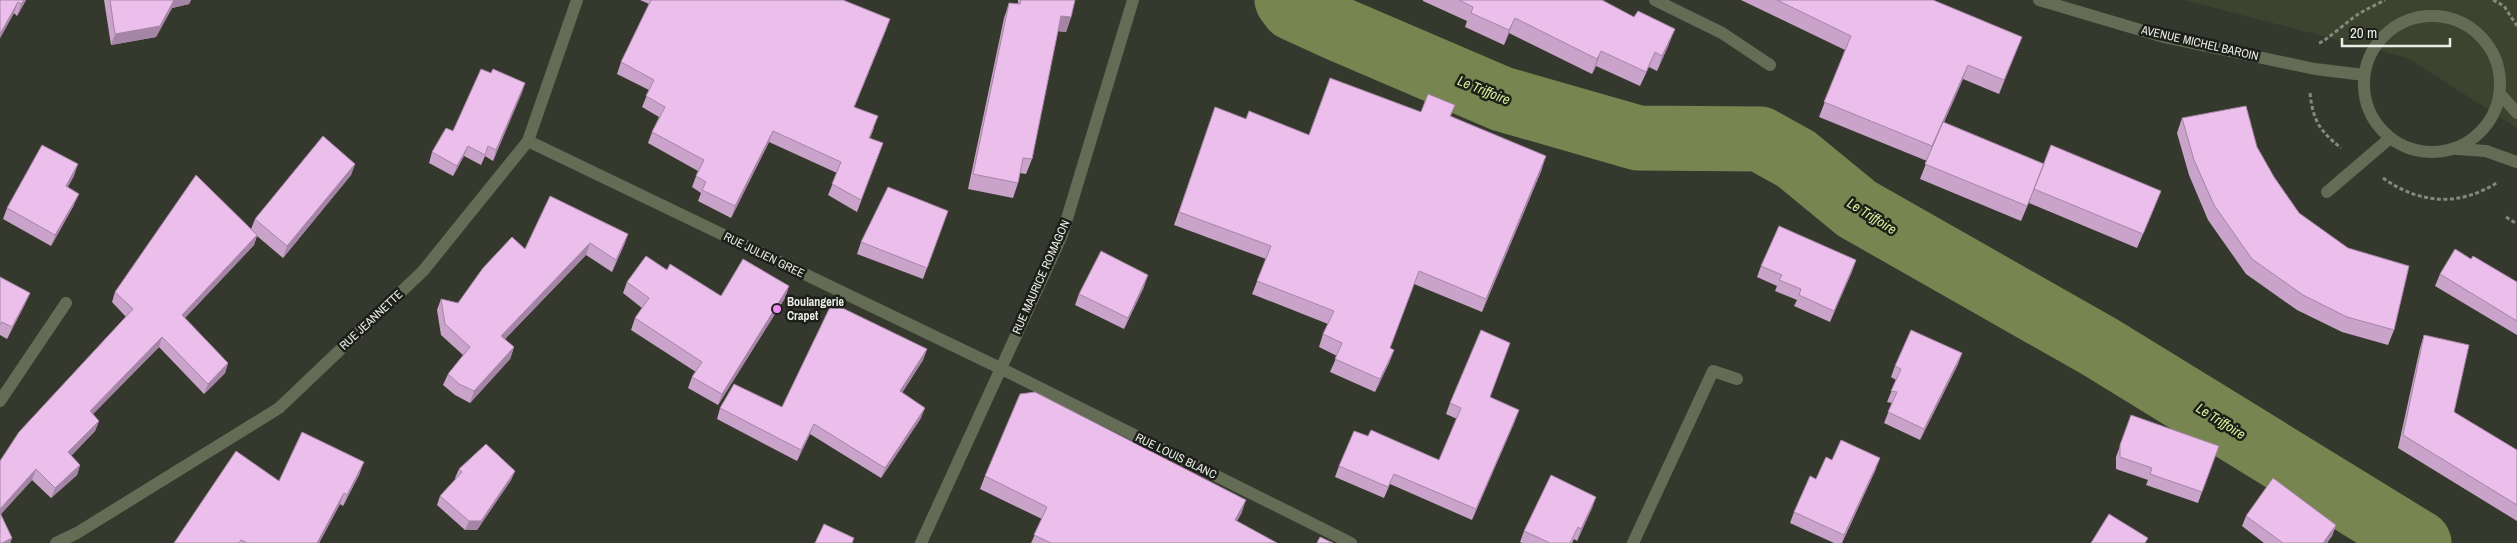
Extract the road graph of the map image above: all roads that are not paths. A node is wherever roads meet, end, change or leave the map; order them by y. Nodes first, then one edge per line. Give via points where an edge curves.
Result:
1 (577, 0) edge
2 (1133, 0) edge
3 (1655, 0) edge
4 (2039, 0) edge
5 (1770, 65) dead end
6 (2364, 75) junction
7 (2500, 94) junction
8 (2517, 114) edge
9 (2389, 139) junction
10 (528, 141) junction
11 (2457, 149) junction
12 (2517, 162) edge
13 (2327, 192) dead end
14 (66, 303) dead end
15 (1000, 368) junction
16 (1737, 380) dead end
17 (0, 401) edge
18 (76, 538) edge
19 (56, 543) edge
20 (921, 543) edge
21 (1352, 543) edge
22 (1633, 543) edge

1 - 10 street, RUE JEANNETTE
2 - 15 street, RUE MAURICE ROMAGON via 1062,235
3 - 5 street via 1722,33
4 - 6 street, AVENUE MICHEL BAROIN via 2164,37 2315,69
6 - 7 street via 2379,40 2398,25 2419,17 2443,17 2465,24 2492,51 2499,71
6 - 9 street via 2364,95 2373,120
7 - 8 street
7 - 11 street via 2493,116 2478,136
9 - 11 street via 2413,151
9 - 13 street
10 - 15 street, RUE JULIEN GREE
10 - 18 street, RUE JEANNETTE via 424,271 278,408
11 - 12 street via 2486,151
14 - 17 street
15 - 20 street, RUE MAURICE ROMAGON
15 - 21 street, RUE LOUIS BLANC
16 - 22 street via 1713,371
18 - 19 street, RUE JEANNETTE

